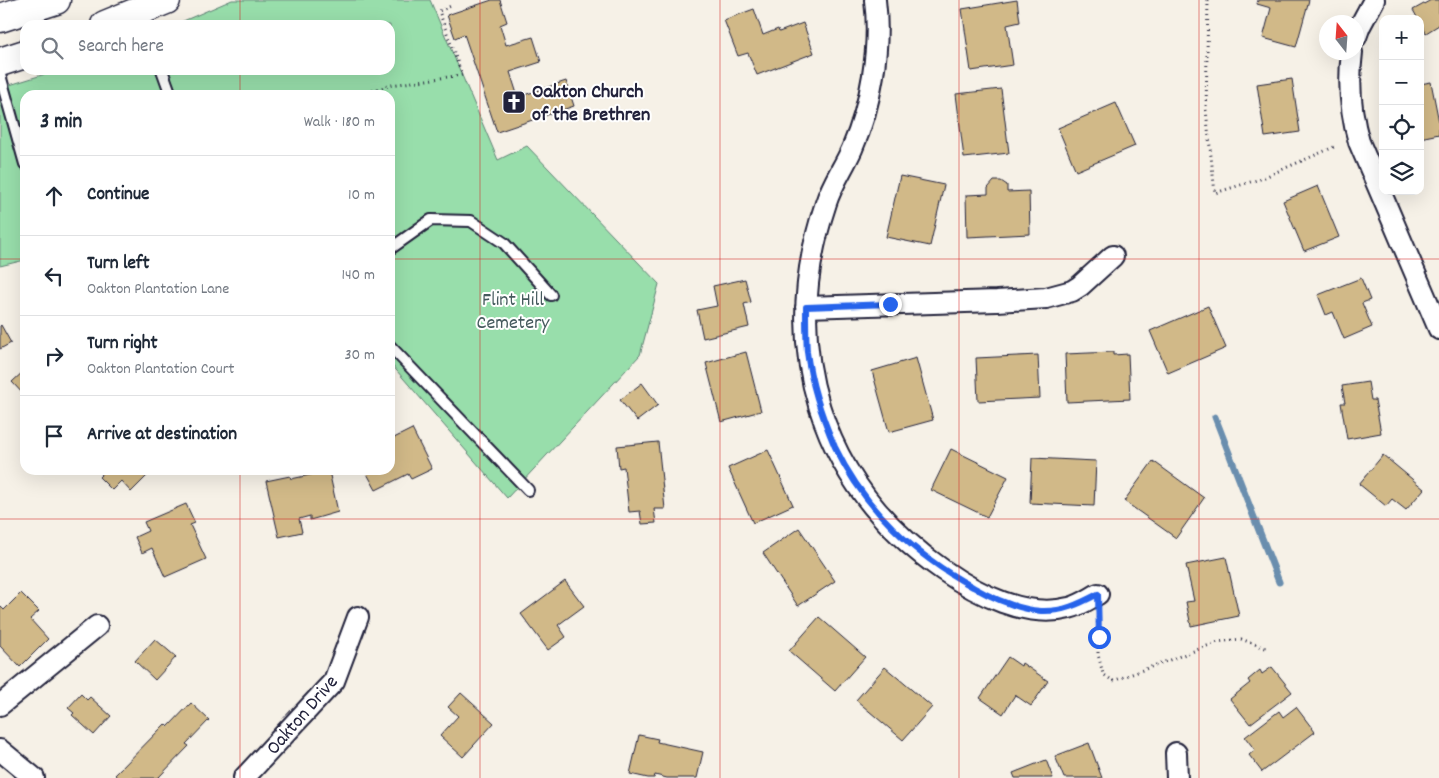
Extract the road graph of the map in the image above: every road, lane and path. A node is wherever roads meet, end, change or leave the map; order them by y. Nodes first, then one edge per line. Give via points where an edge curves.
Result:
1 (56, 0) edge
2 (875, 0) edge
3 (1208, 0) edge
4 (1374, 0) edge
5 (451, 6) dead end
6 (154, 7) edge
7 (0, 18) edge
8 (1364, 19) edge
9 (119, 20) edge
10 (20, 56) edge
11 (1351, 60) edge
12 (0, 62) edge
13 (0, 74) edge
14 (164, 75) edge
15 (169, 90) edge
16 (374, 90) edge
17 (20, 146) edge
18 (1334, 147) dead end
19 (395, 245) edge
20 (1113, 256) dead end
21 (551, 295) dead end
22 (806, 307) junction
23 (1439, 330) edge
24 (395, 351) edge
25 (528, 490) dead end
26 (1098, 594) joint
27 (358, 617) dead end
28 (97, 626) dead end
29 (1268, 649) dead end
30 (0, 706) edge
31 (0, 750) edge
32 (1176, 752) dead end
33 (34, 778) edge
34 (244, 778) edge
35 (1178, 778) edge

1 - 7 main road
2 - 22 street via 876,30 870,93 852,147 817,230
3 - 18 path via 1206,110 1215,193 1260,179
4 - 8 street
5 - 16 path via 439,11 462,75
6 - 9 main road
10 - 12 main road
11 - 23 street via 1350,96 1354,124
13 - 17 lane
14 - 15 lane
19 - 21 lane via 430,220 471,221 504,243
20 - 22 street via 1080,286 1046,298
22 - 26 street via 807,352 823,418 853,479 896,532 952,576 987,595 1022,608 1042,611 1070,608
24 - 25 lane
26 - 29 path via 1098,654 1103,674 1113,681 1218,642 1241,639
27 - 34 street, Oakton Drive via 334,681
28 - 30 street
31 - 33 street
32 - 35 street

